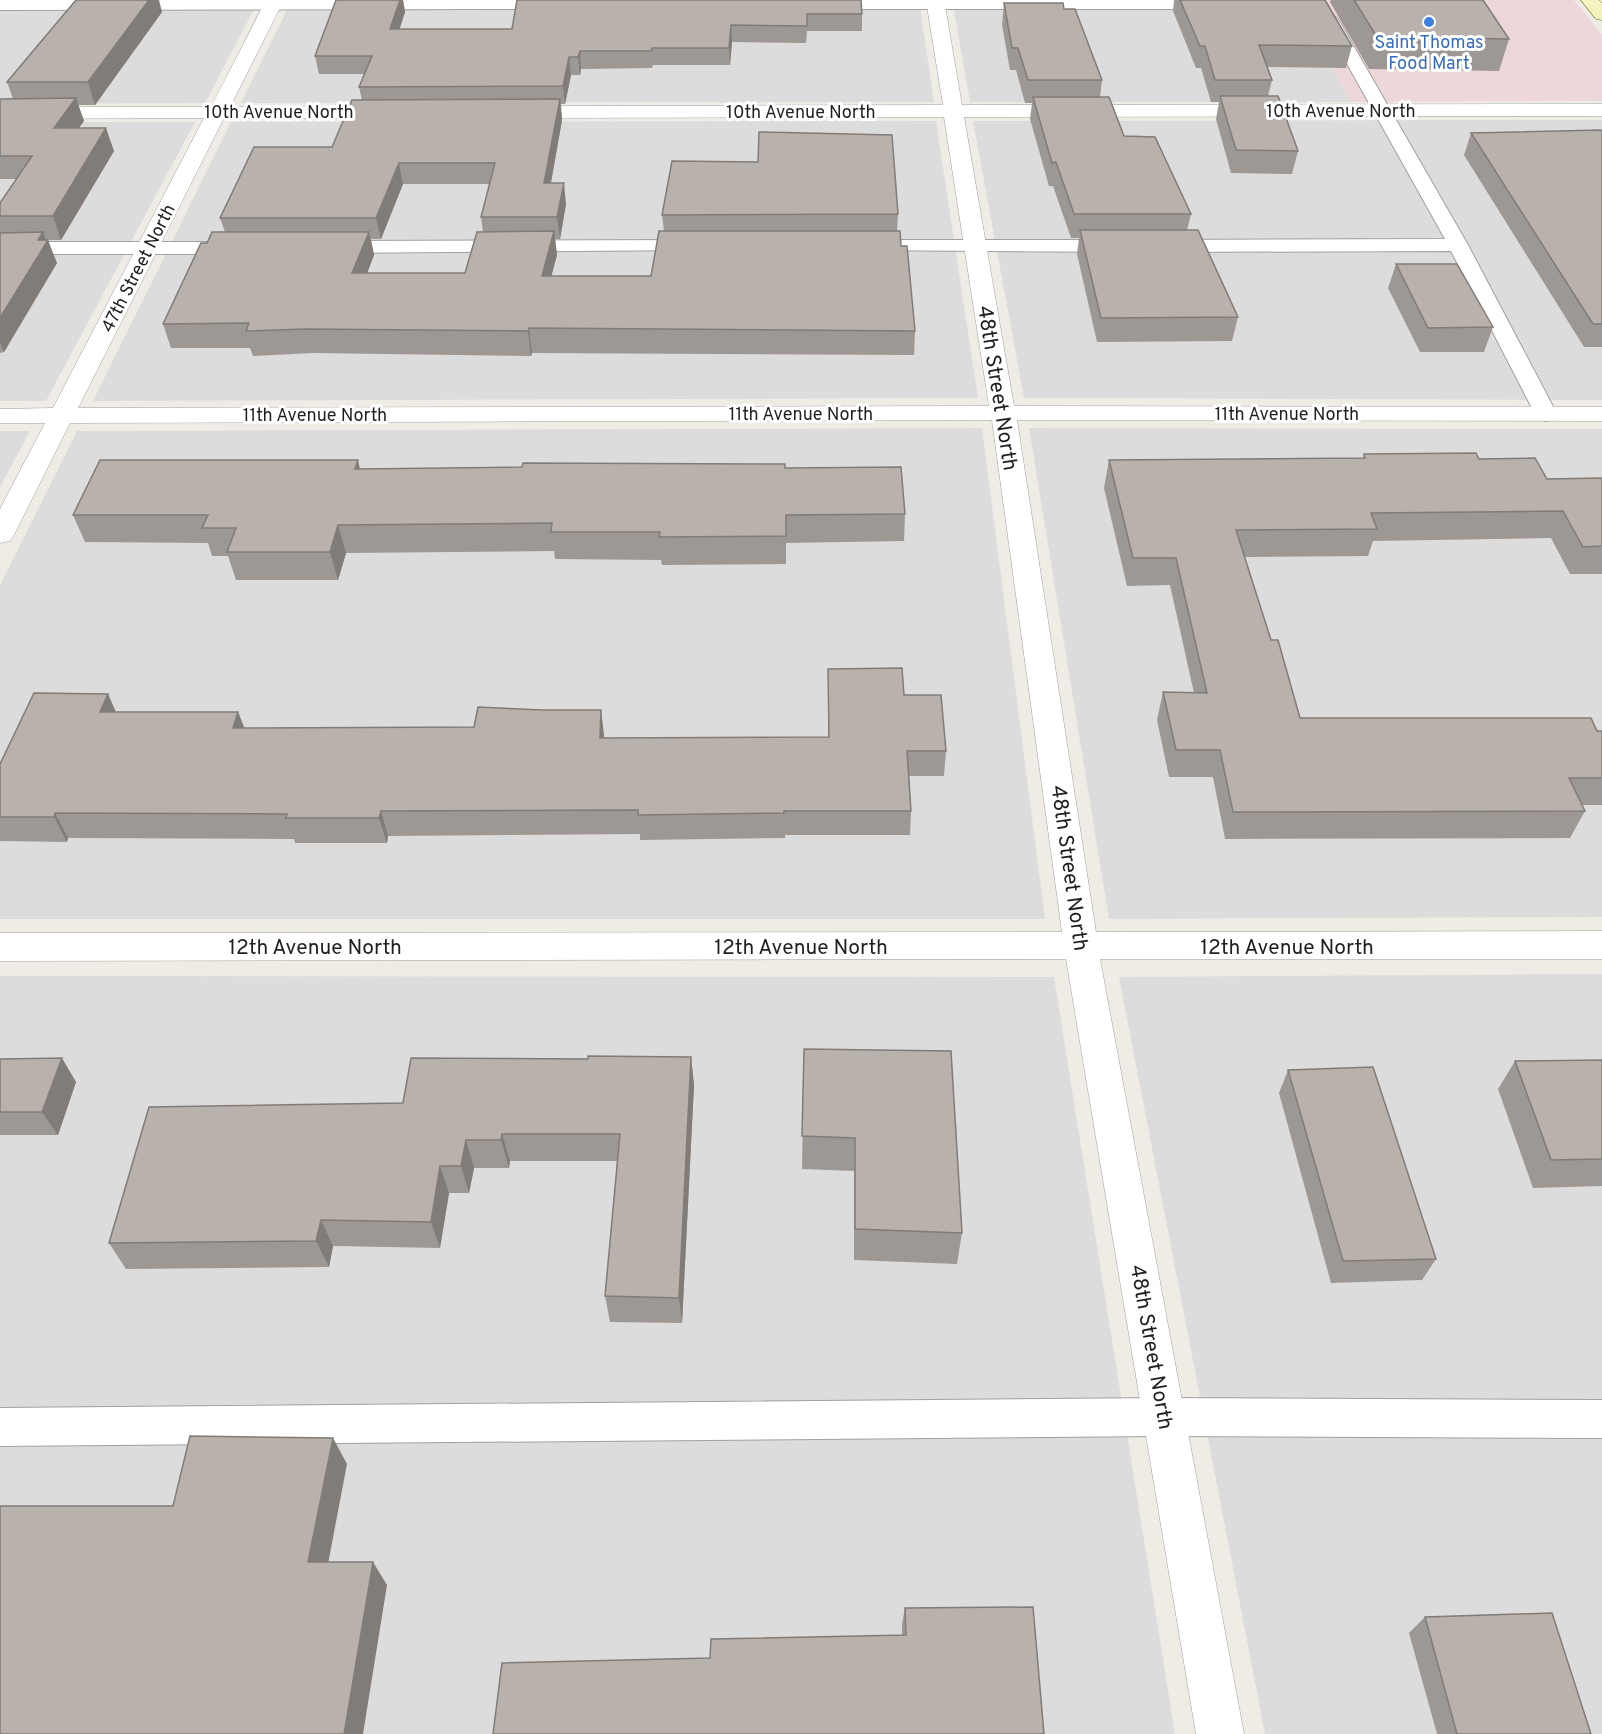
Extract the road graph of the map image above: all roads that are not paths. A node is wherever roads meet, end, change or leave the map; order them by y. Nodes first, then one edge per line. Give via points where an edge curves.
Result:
1 (1590, 0) edge
2 (274, 2) edge
3 (936, 2) edge
4 (569, 4) edge
5 (806, 4) edge
6 (1228, 4) edge
7 (1321, 4) edge
8 (0, 5) edge
9 (1602, 15) edge
10 (1602, 110) edge
11 (953, 111) junction
12 (1384, 111) junction
13 (218, 112) junction
14 (408, 112) edge
15 (503, 112) edge
16 (0, 113) edge
17 (1458, 245) junction
18 (712, 246) edge
19 (844, 246) edge
20 (975, 246) junction
21 (316, 247) edge
22 (0, 248) edge
23 (149, 248) junction
24 (256, 248) edge
25 (1003, 413) junction
26 (1546, 414) junction
27 (1602, 414) edge
28 (0, 416) edge
29 (62, 416) junction
30 (0, 535) edge
31 (1602, 945) edge
32 (0, 947) edge
33 (1081, 948) junction
34 (1164, 1417) junction
35 (1602, 1419) edge
36 (0, 1427) edge
37 (1220, 1734) edge

1 - 9 main road
2 - 4 lane
2 - 8 lane
2 - 13 street, 47th Street North
3 - 5 lane
3 - 6 lane
3 - 11 street, 48th Street North
7 - 12 lane
10 - 12 street, 10th Avenue North
11 - 12 street, 10th Avenue North
11 - 15 street, 10th Avenue North
11 - 20 street, 48th Street North
12 - 17 lane
13 - 14 street, 10th Avenue North
13 - 16 street, 10th Avenue North
13 - 23 street, 47th Street North
17 - 20 lane
17 - 26 lane
18 - 21 lane
19 - 20 lane
20 - 25 street, 48th Street North
22 - 23 lane
23 - 24 lane
23 - 29 street, 47th Street North
25 - 26 street, 11th Avenue North
25 - 29 street, 11th Avenue North
25 - 33 street, 48th Street North
26 - 27 street, 11th Avenue North
28 - 29 street, 11th Avenue North
29 - 30 street, 47th Street North
31 - 33 street, 12th Avenue North
32 - 33 street, 12th Avenue North
33 - 34 street, 48th Street North
34 - 35 lane
34 - 36 lane
34 - 37 street, 48th Street North

